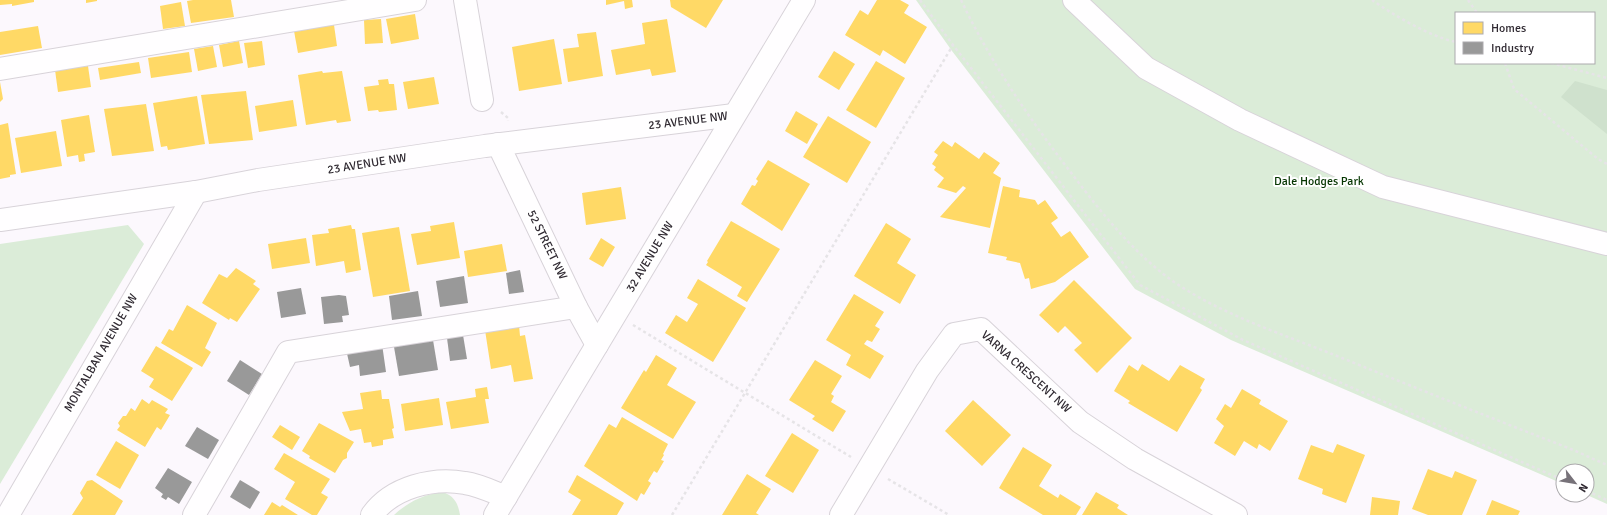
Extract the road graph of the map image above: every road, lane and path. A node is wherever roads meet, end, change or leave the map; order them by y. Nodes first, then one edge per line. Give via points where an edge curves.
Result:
1 (415, 0) edge
2 (465, 0) edge
3 (804, 0) edge
4 (920, 0) edge
5 (962, 0) edge
6 (1074, 0) edge
7 (1372, 0) edge
8 (1468, 0) edge
9 (1476, 12) edge
10 (1455, 42) edge
11 (953, 45) junction
12 (1505, 64) edge
13 (1555, 64) edge
14 (0, 69) edge
15 (1607, 78) edge
16 (482, 100) joint
17 (734, 116) junction
18 (498, 144) junction
19 (1607, 164) edge
20 (196, 192) junction
21 (0, 220) edge
22 (1607, 244) edge
23 (576, 307) junction
24 (615, 315) junction
25 (597, 345) junction
26 (746, 393) junction
27 (1607, 465) edge
28 (870, 468) junction
29 (1555, 476) edge
30 (1595, 495) edge
31 (1607, 500) edge
32 (501, 506) edge
33 (8, 515) edge
34 (194, 515) edge
35 (372, 515) edge
36 (672, 515) edge
37 (841, 515) edge
38 (949, 515) edge
39 (1236, 515) edge

1 - 14 street
2 - 16 street
3 - 17 street, 32 AVENUE NW
4 - 11 path
5 - 27 path via 980,39 1040,132 1088,195 1134,249 1176,283 1215,306
6 - 22 street via 1146,68 1240,120 1383,187
7 - 10 path via 1384,9 1443,39
8 - 9 path
11 - 26 path
11 - 29 path via 1140,286 1243,340
12 - 19 path via 1514,89
13 - 15 path
16 - 18 path via 508,118 510,130
17 - 18 street, 23 AVENUE NW
17 - 24 street, 32 AVENUE NW
18 - 20 street, 23 AVENUE NW via 258,180
18 - 23 street, 52 STREET NW
20 - 21 street, 23 AVENUE NW
20 - 33 street, MONTALBAN AVENUE NW
23 - 25 street, 52 STREET NW
23 - 34 street via 288,352
24 - 25 street, 32 AVENUE NW
24 - 26 path
25 - 32 street, 32 AVENUE NW
26 - 28 path
26 - 36 path
28 - 37 street, VARNA CRESCENT NW
28 - 38 path
28 - 39 street, VARNA CRESCENT NW via 927,371 954,334 981,329 1080,422 1135,458
30 - 31 path
32 - 35 street via 466,483 438,482 403,489 377,508

